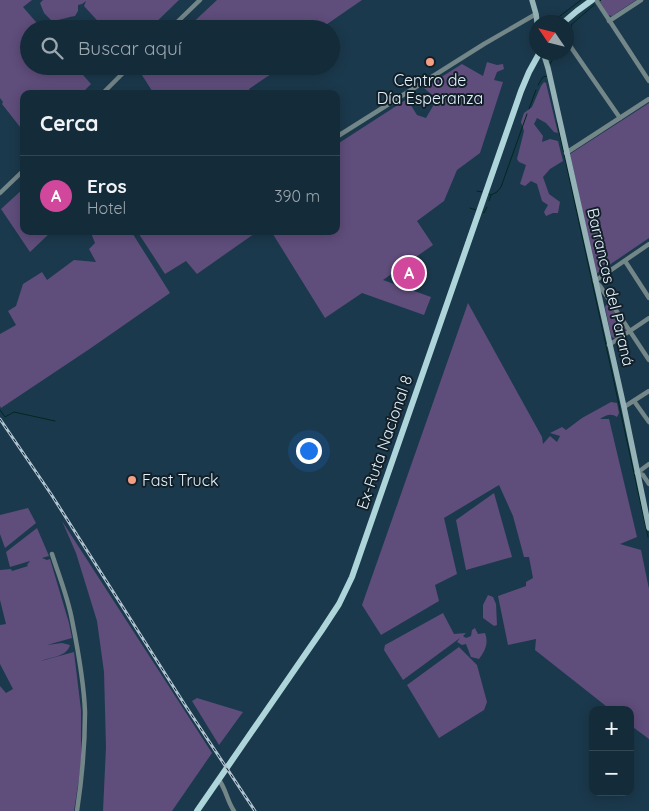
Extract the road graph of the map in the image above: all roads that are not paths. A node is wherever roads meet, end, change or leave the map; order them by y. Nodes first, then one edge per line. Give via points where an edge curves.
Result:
1 (200, 0) edge
2 (532, 0) edge
3 (594, 0) edge
4 (641, 0) edge
5 (536, 14) joint
6 (572, 15) edge
7 (179, 20) edge
8 (609, 21) junction
9 (574, 52) edge
10 (536, 60) edge
11 (544, 60) edge
12 (121, 75) edge
13 (649, 81) edge
14 (106, 90) edge
15 (649, 99) edge
16 (620, 118) junction
17 (340, 135) edge
18 (566, 153) junction
19 (20, 174) edge
20 (0, 193) edge
21 (649, 244) edge
22 (625, 261) junction
23 (595, 280) junction
24 (649, 298) edge
25 (649, 318) edge
26 (630, 331) junction
27 (609, 345) junction
28 (649, 360) edge
29 (649, 391) edge
30 (634, 401) junction
31 (624, 407) junction
32 (649, 422) edge
33 (649, 464) edge
34 (637, 473) junction
35 (649, 484) edge
36 (649, 528) edge
37 (52, 554) dead end
38 (219, 780) junction
39 (77, 811) edge
40 (197, 811) edge
41 (234, 811) edge

1 - 7 street
2 - 5 street
3 - 6 main road
3 - 8 street
4 - 8 street
5 - 17 street
8 - 13 street
9 - 16 street
10 - 38 main road, Ex-Ruta Nacional 8 via 521,91 352,577 322,630
11 - 18 street, Barrancas del Paraná
12 - 14 street
15 - 16 street
16 - 18 street
18 - 23 street, Barrancas del Paraná
19 - 20 street
21 - 22 street
22 - 23 street
22 - 24 street
23 - 26 street
23 - 27 street, Barrancas del Paraná
25 - 26 street
26 - 27 street
26 - 28 street
27 - 31 street, Barrancas del Paraná
29 - 30 street
30 - 31 street
30 - 32 street
31 - 34 street, Barrancas del Paraná
33 - 34 street
34 - 35 street via 643,475
34 - 36 street, Barrancas del Paraná
37 - 39 street via 72,619 83,692 84,748
38 - 40 main road, Ex-Ruta Nacional 8
38 - 41 street

